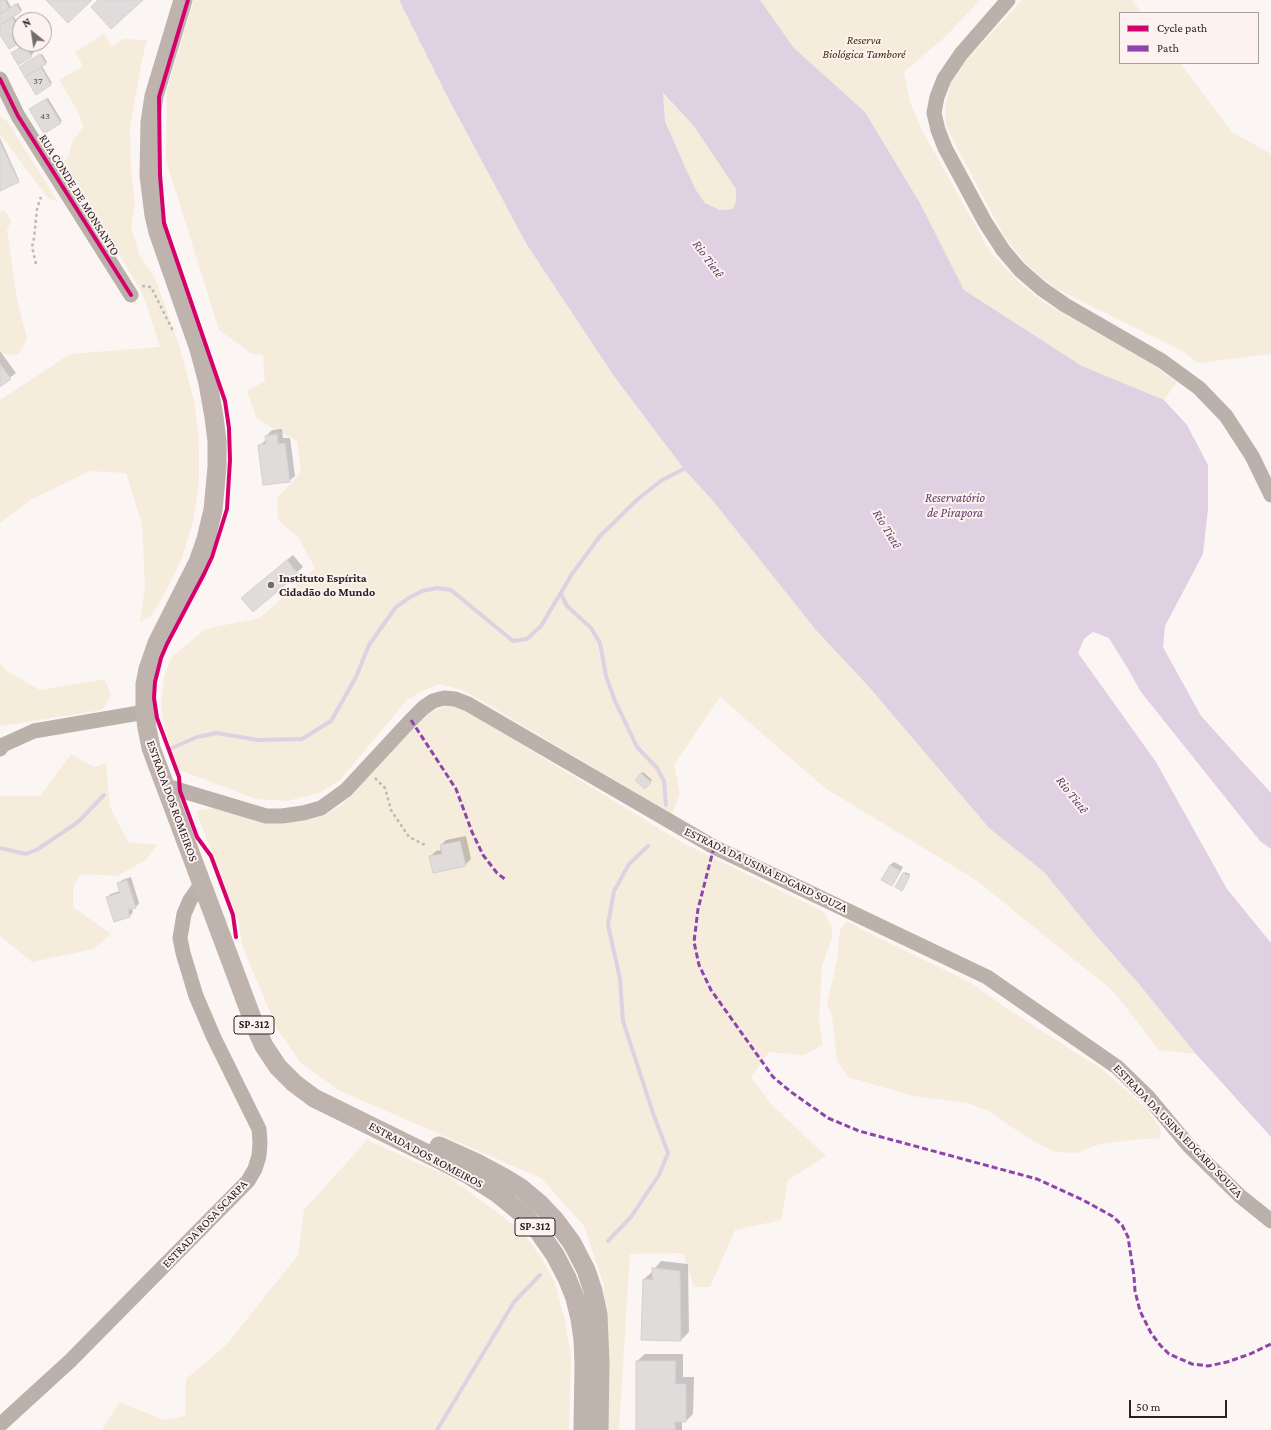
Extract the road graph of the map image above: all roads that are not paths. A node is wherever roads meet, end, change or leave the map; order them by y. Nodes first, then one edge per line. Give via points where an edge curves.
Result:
1 (184, 0) edge
2 (1008, 0) edge
3 (0, 79) edge
4 (6, 105) edge
5 (127, 290) road end
6 (1271, 495) edge
7 (145, 712) junction
8 (0, 748) edge
9 (166, 786) junction
10 (202, 883) junction
11 (353, 1117) junction
12 (1271, 1221) edge
13 (0, 1425) edge
14 (583, 1430) edge
15 (599, 1430) edge

1 - 7 main road, ESTRADA DOS ROMEIROS / SP-312 via 154,96 150,122 149,175 158,232 208,383 217,441 217,467 213,510 206,539 198,562 150,662 145,684
2 - 6 street via 961,54 944,79 934,113 945,148 985,222 1020,270 1065,305 1162,361 1199,388 1235,429
3 - 4 street, RUA CONDE DE MONSANTO
4 - 5 street, RUA CONDE DE MONSANTO
7 - 8 street via 34,731
7 - 9 main road, ESTRADA DOS ROMEIROS / SP-312 via 152,748
9 - 10 main road, ESTRADA DOS ROMEIROS / SP-312
9 - 12 street, ESTRADA DA USINA EDGARD SOUZA via 266,816 303,813 321,808 346,790 411,720 433,701 444,698 468,704 714,847 987,977 1117,1067 1149,1098 1189,1146 1240,1196
10 - 11 main road, ESTRADA DOS ROMEIROS / SP-312 via 264,1046 278,1067 294,1083 314,1098
10 - 13 street, ESTRADA ROSA SCARPA via 190,900 180,938 196,996 259,1129 259,1156 255,1168 248,1181 76,1356
11 - 14 main road, ESTRADA DOS ROMEIROS / SP-312 via 469,1175 511,1204 539,1232 567,1278 580,1320 584,1363
11 - 15 main road, ESTRADA DOS ROMEIROS / SP-312 via 427,1140 479,1164 521,1188 555,1220 586,1270 593,1291 600,1337

